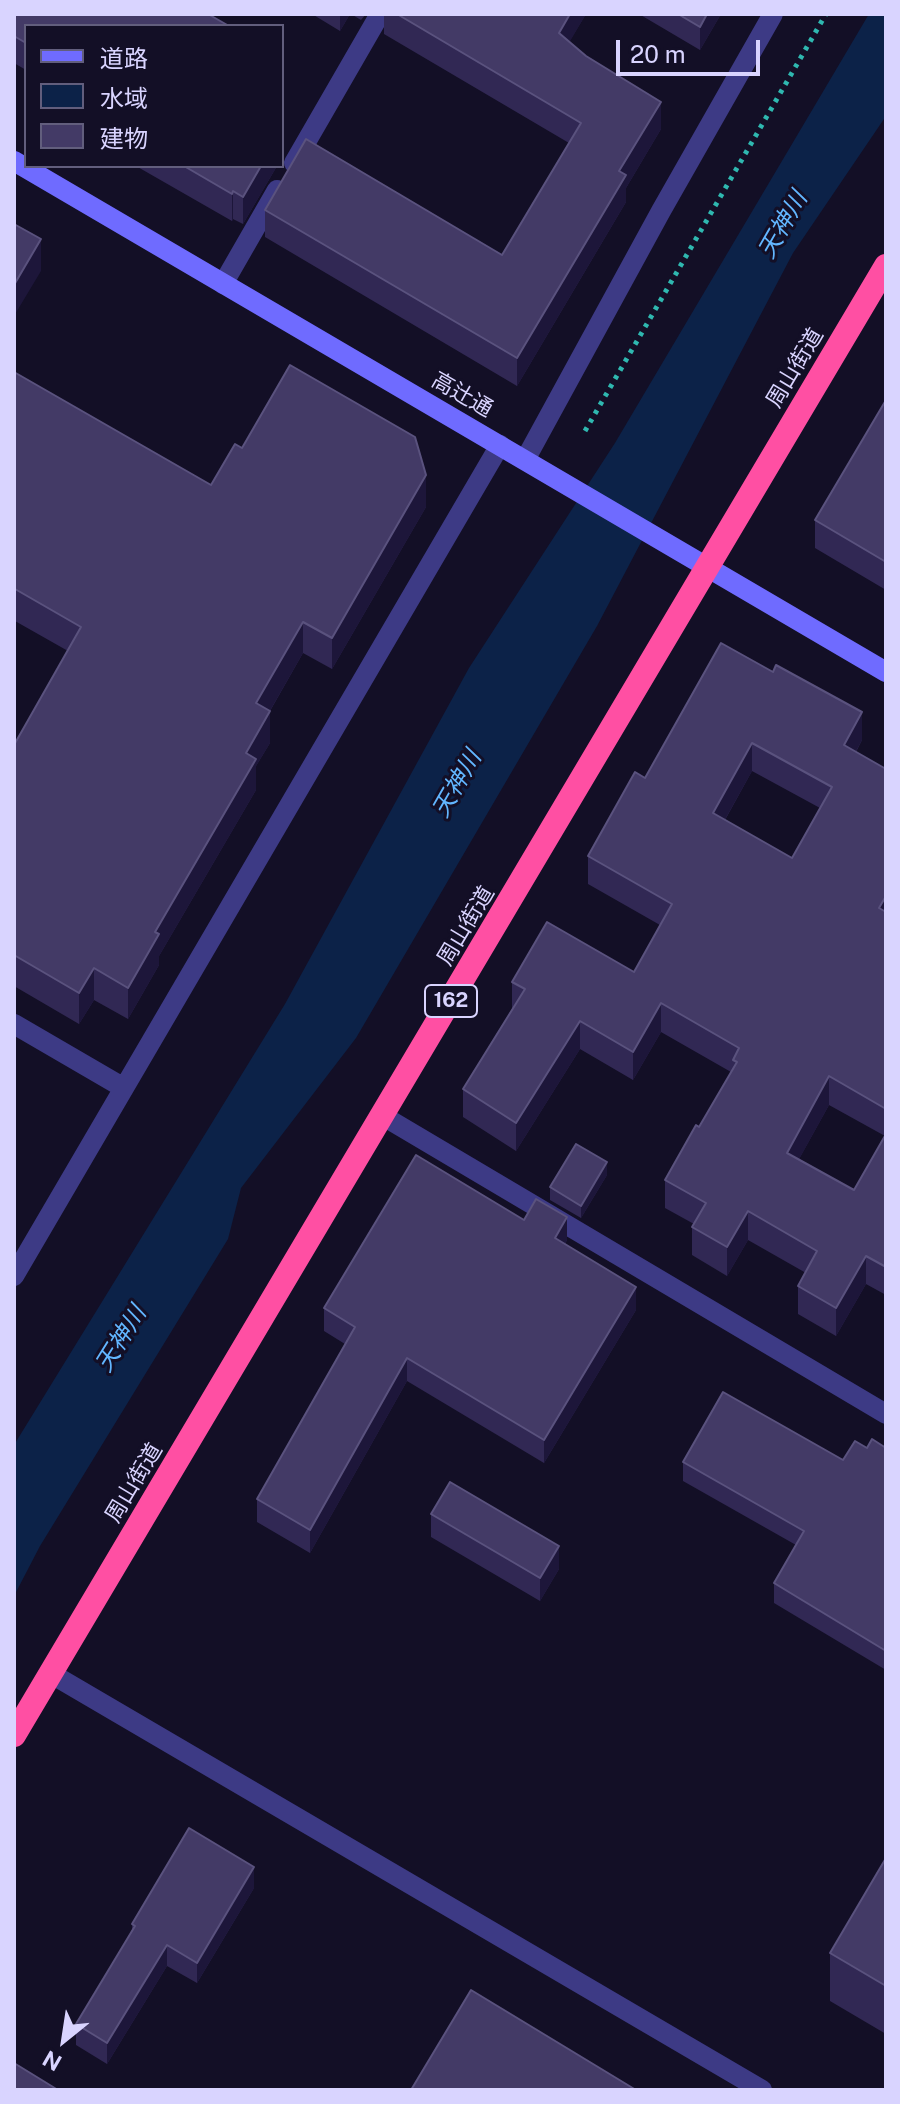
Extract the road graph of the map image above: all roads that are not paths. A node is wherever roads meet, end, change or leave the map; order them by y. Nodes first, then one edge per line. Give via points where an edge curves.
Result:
1 (380, 14) edge
2 (773, 14) edge
3 (26, 168) edge
4 (886, 266) edge
5 (223, 284) junction
6 (500, 445) junction
7 (525, 460) junction
8 (708, 568) junction
9 (886, 672) edge
10 (14, 1024) edge
11 (124, 1088) junction
12 (383, 1116) junction
13 (14, 1276) edge
14 (886, 1414) edge
15 (50, 1673) junction
16 (14, 1735) edge
17 (762, 2090) edge

1 - 5 street
2 - 7 street
3 - 5 street, 高辻通
4 - 8 highway, 周山街道 / 162
5 - 6 street, 高辻通
6 - 7 street, 高辻通
6 - 11 street
7 - 8 street, 高辻通
8 - 9 street, 高辻通
8 - 12 highway, 周山街道 / 162
10 - 11 street
11 - 13 street
12 - 14 street
12 - 15 highway, 周山街道 / 162
15 - 16 highway, 周山街道 / 162
15 - 17 street

